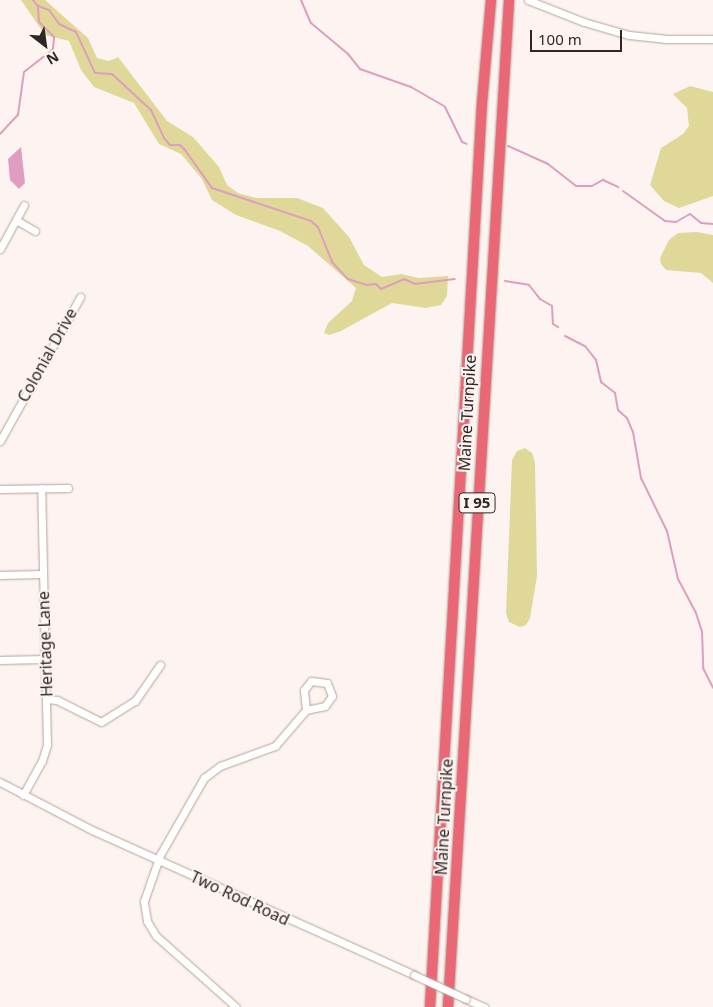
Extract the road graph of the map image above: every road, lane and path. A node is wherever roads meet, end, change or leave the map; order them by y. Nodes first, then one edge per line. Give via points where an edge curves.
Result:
1 (491, 0) edge
2 (509, 0) edge
3 (528, 0) edge
4 (713, 39) edge
5 (24, 205) dead end
6 (16, 220) junction
7 (35, 231) dead end
8 (0, 249) edge
9 (80, 297) dead end
10 (0, 441) edge
11 (41, 488) junction
12 (68, 488) dead end
13 (0, 489) edge
14 (42, 574) junction
15 (0, 575) edge
16 (44, 659) junction
17 (0, 660) edge
18 (160, 665) dead end
19 (46, 699) junction
20 (306, 710) junction
21 (0, 782) edge
22 (23, 794) junction
23 (159, 860) junction
24 (236, 1007) edge
25 (430, 1007) edge
26 (448, 1007) edge
27 (484, 1007) edge

1 - 25 highway, Maine Turnpike / I 95
2 - 26 highway, Maine Turnpike / I 95
3 - 4 street via 584,22 630,35
5 - 6 street
6 - 7 street
6 - 8 street
9 - 10 street, Colonial Drive
11 - 12 street
11 - 13 street
11 - 14 street, Heritage Lane
14 - 15 street
14 - 16 street, Heritage Lane
16 - 17 street
16 - 19 street, Heritage Lane
18 - 19 street via 135,701 101,722 57,700
19 - 22 street, Heritage Lane via 46,752
20 - 20 street via 329,703 332,691 325,682 314,680 306,686
20 - 23 street via 276,746 211,771 198,788
21 - 22 street, Two Rod Road
22 - 23 street, Two Rod Road
23 - 24 street via 144,901 149,925 160,940
23 - 27 street, Two Rod Road, bridge

